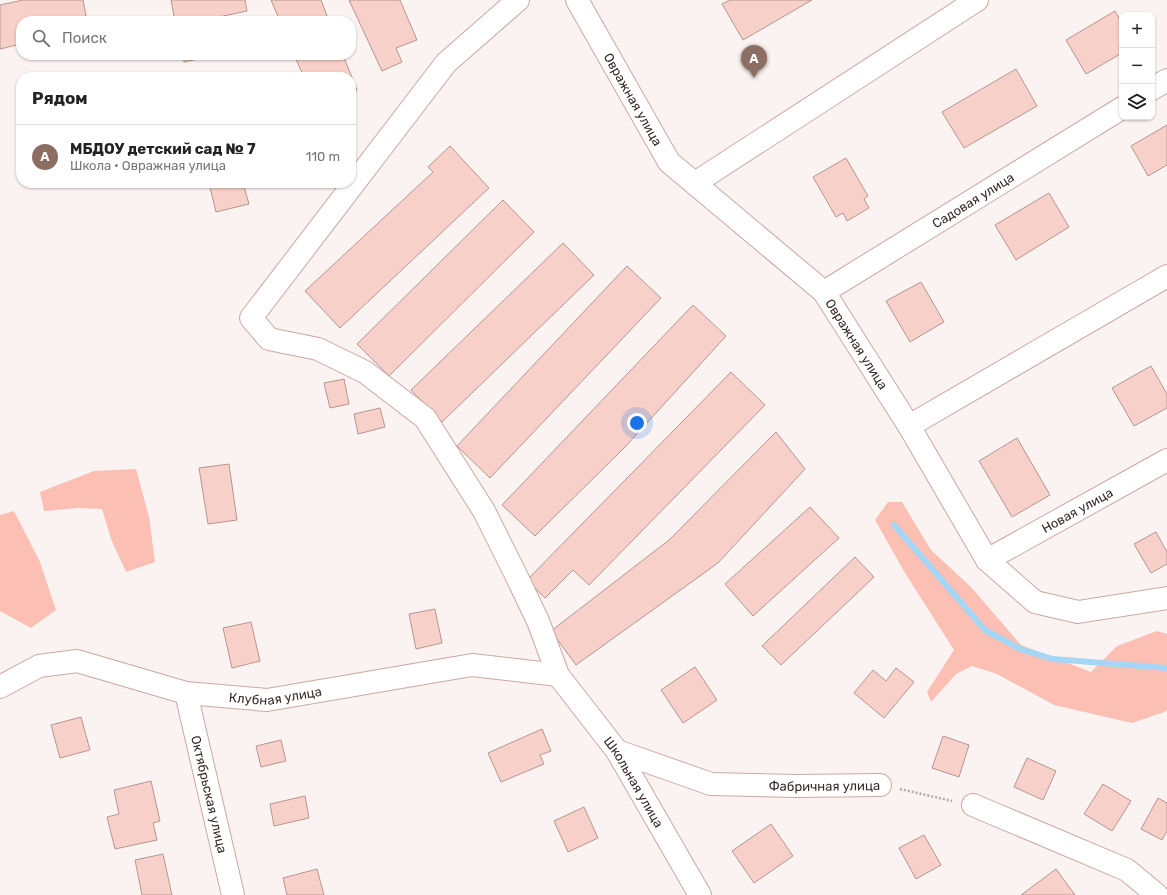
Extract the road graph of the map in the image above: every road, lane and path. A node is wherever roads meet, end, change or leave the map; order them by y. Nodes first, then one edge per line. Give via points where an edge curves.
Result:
1 (518, 0) edge
2 (577, 0) edge
3 (977, 0) edge
4 (1167, 80) edge
5 (1155, 87) edge
6 (1119, 110) edge
7 (356, 181) edge
8 (695, 183) junction
9 (350, 188) edge
10 (1167, 276) edge
11 (824, 292) junction
12 (909, 426) junction
13 (1167, 460) edge
14 (987, 560) junction
15 (1167, 598) edge
16 (558, 676) junction
17 (0, 687) edge
18 (186, 693) junction
19 (617, 751) junction
20 (880, 785) joint
21 (974, 805) joint
22 (233, 895) edge
23 (700, 895) edge
24 (1157, 895) edge

1 - 7 street, Школьная улица via 446,63
2 - 8 street, Овражная улица via 669,162
3 - 8 street
4 - 5 street
6 - 11 street, Садовая улица
8 - 11 street, Овражная улица
9 - 16 street, Школьная улица via 251,318 269,339 318,349 365,372 425,418 484,511 538,622
10 - 12 street
11 - 12 street, Овражная улица
12 - 14 street, Овражная улица
13 - 14 street, Новая улица
14 - 15 street, Овражная улица via 1035,602 1078,612
16 - 18 street, Клубная улица via 472,665 267,700
16 - 19 street, Школьная улица
17 - 18 street, Клубная улица via 39,666 78,661
18 - 22 street, Октябрьская улица
19 - 20 street, Фабричная улица via 711,784
19 - 23 street, Школьная улица
20 - 21 path, Фабричная улица
21 - 24 street via 1127,870

